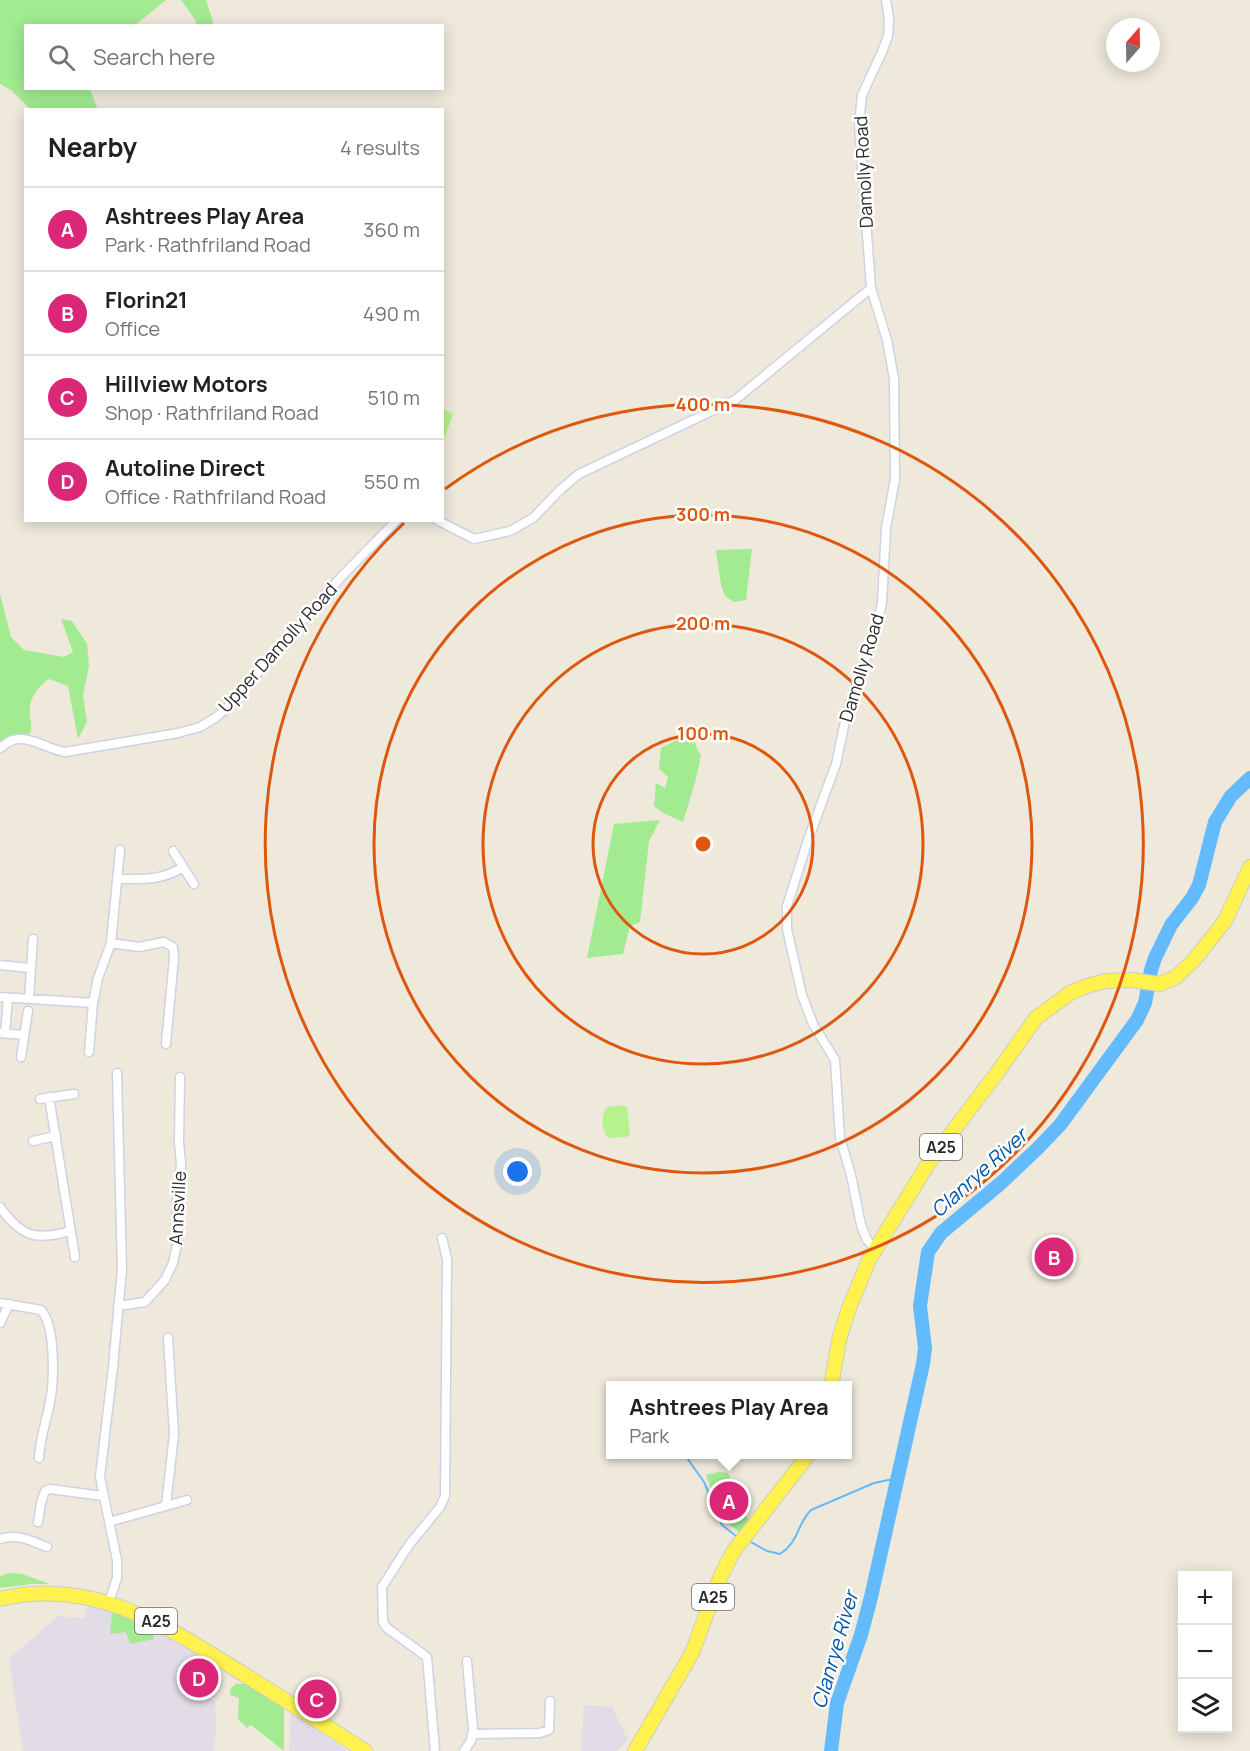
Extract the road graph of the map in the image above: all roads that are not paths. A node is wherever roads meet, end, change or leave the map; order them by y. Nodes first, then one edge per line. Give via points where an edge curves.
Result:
1 (886, 0) edge
2 (871, 288) junction
3 (396, 522) edge
4 (441, 522) edge
5 (0, 748) edge
6 (120, 850) dead end
7 (173, 852) dead end
8 (183, 867) junction
9 (1250, 867) edge
10 (118, 879) junction
11 (194, 884) dead end
12 (33, 939) dead end
13 (111, 943) junction
14 (0, 965) edge
15 (30, 968) junction
16 (4, 998) edge
17 (29, 999) junction
18 (93, 1003) junction
19 (28, 1011) dead end
20 (3, 1033) edge
21 (24, 1035) junction
22 (166, 1044) dead end
23 (89, 1052) dead end
24 (21, 1057) dead end
25 (117, 1073) dead end
26 (168, 1084) dead end
27 (74, 1094) dead end
28 (56, 1136) junction
29 (33, 1141) dead end
30 (0, 1207) edge
31 (70, 1231) junction
32 (442, 1238) dead end
33 (875, 1248) junction
34 (75, 1257) dead end
35 (4, 1303) edge
36 (118, 1306) junction
37 (0, 1323) edge
38 (168, 1338) dead end
39 (832, 1381) edge
40 (39, 1458) dead end
41 (806, 1459) edge
42 (104, 1496) junction
43 (187, 1500) dead end
44 (166, 1505) junction
45 (38, 1522) dead end
46 (109, 1522) junction
47 (0, 1539) edge
48 (47, 1547) dead end
49 (0, 1599) edge
50 (109, 1602) junction
51 (466, 1661) dead end
52 (550, 1701) dead end
53 (473, 1734) junction
54 (365, 1751) edge
55 (435, 1751) edge
56 (464, 1751) edge
57 (635, 1751) edge

1 - 2 street, Damolly Road via 888,36 862,94 858,124
2 - 4 street via 735,400 579,474 533,518 510,531 474,539
2 - 33 street, Damolly Road via 894,379 895,479 886,528 882,603 847,712 831,779 792,889 787,918 802,995 813,1024 835,1060 840,1138 861,1225
3 - 5 street, Upper Damolly Road via 300,622 228,707 201,727 65,752 14,739
6 - 10 street
7 - 8 street
8 - 10 street via 158,878
8 - 11 street
9 - 33 main road, A25 via 1224,921 1176,977 1165,982 1105,981 1087,986 1070,993 1036,1018 928,1164
10 - 13 street
12 - 15 street
13 - 18 street
13 - 22 street via 139,947 164,942 173,947
14 - 15 street
15 - 17 street
16 - 17 street
16 - 20 street
17 - 18 street
18 - 23 street
19 - 21 street
20 - 21 street
21 - 24 street
25 - 36 street via 123,1239
26 - 36 street, Annsville via 180,1081 181,1163 173,1263 165,1280 145,1302
27 - 28 street via 44,1098
28 - 29 street
28 - 31 street
30 - 31 street via 12,1224 25,1233 55,1236
31 - 34 street
32 - 55 street via 447,1259 445,1496 382,1587 383,1622 427,1658
33 - 39 main road, A25 via 849,1308
35 - 37 street
35 - 40 street via 41,1310 49,1323 51,1391
36 - 42 street via 101,1463
38 - 44 street via 174,1434
41 - 57 main road, A25 via 733,1552 692,1653
42 - 45 street via 50,1489 45,1491
42 - 46 street
43 - 44 street
44 - 46 street
46 - 50 street via 117,1560 117,1578
47 - 48 street via 25,1538
49 - 50 main road, A25 via 59,1594
50 - 54 main road, A25 via 168,1628
51 - 53 street
52 - 53 street via 549,1730
53 - 56 street

